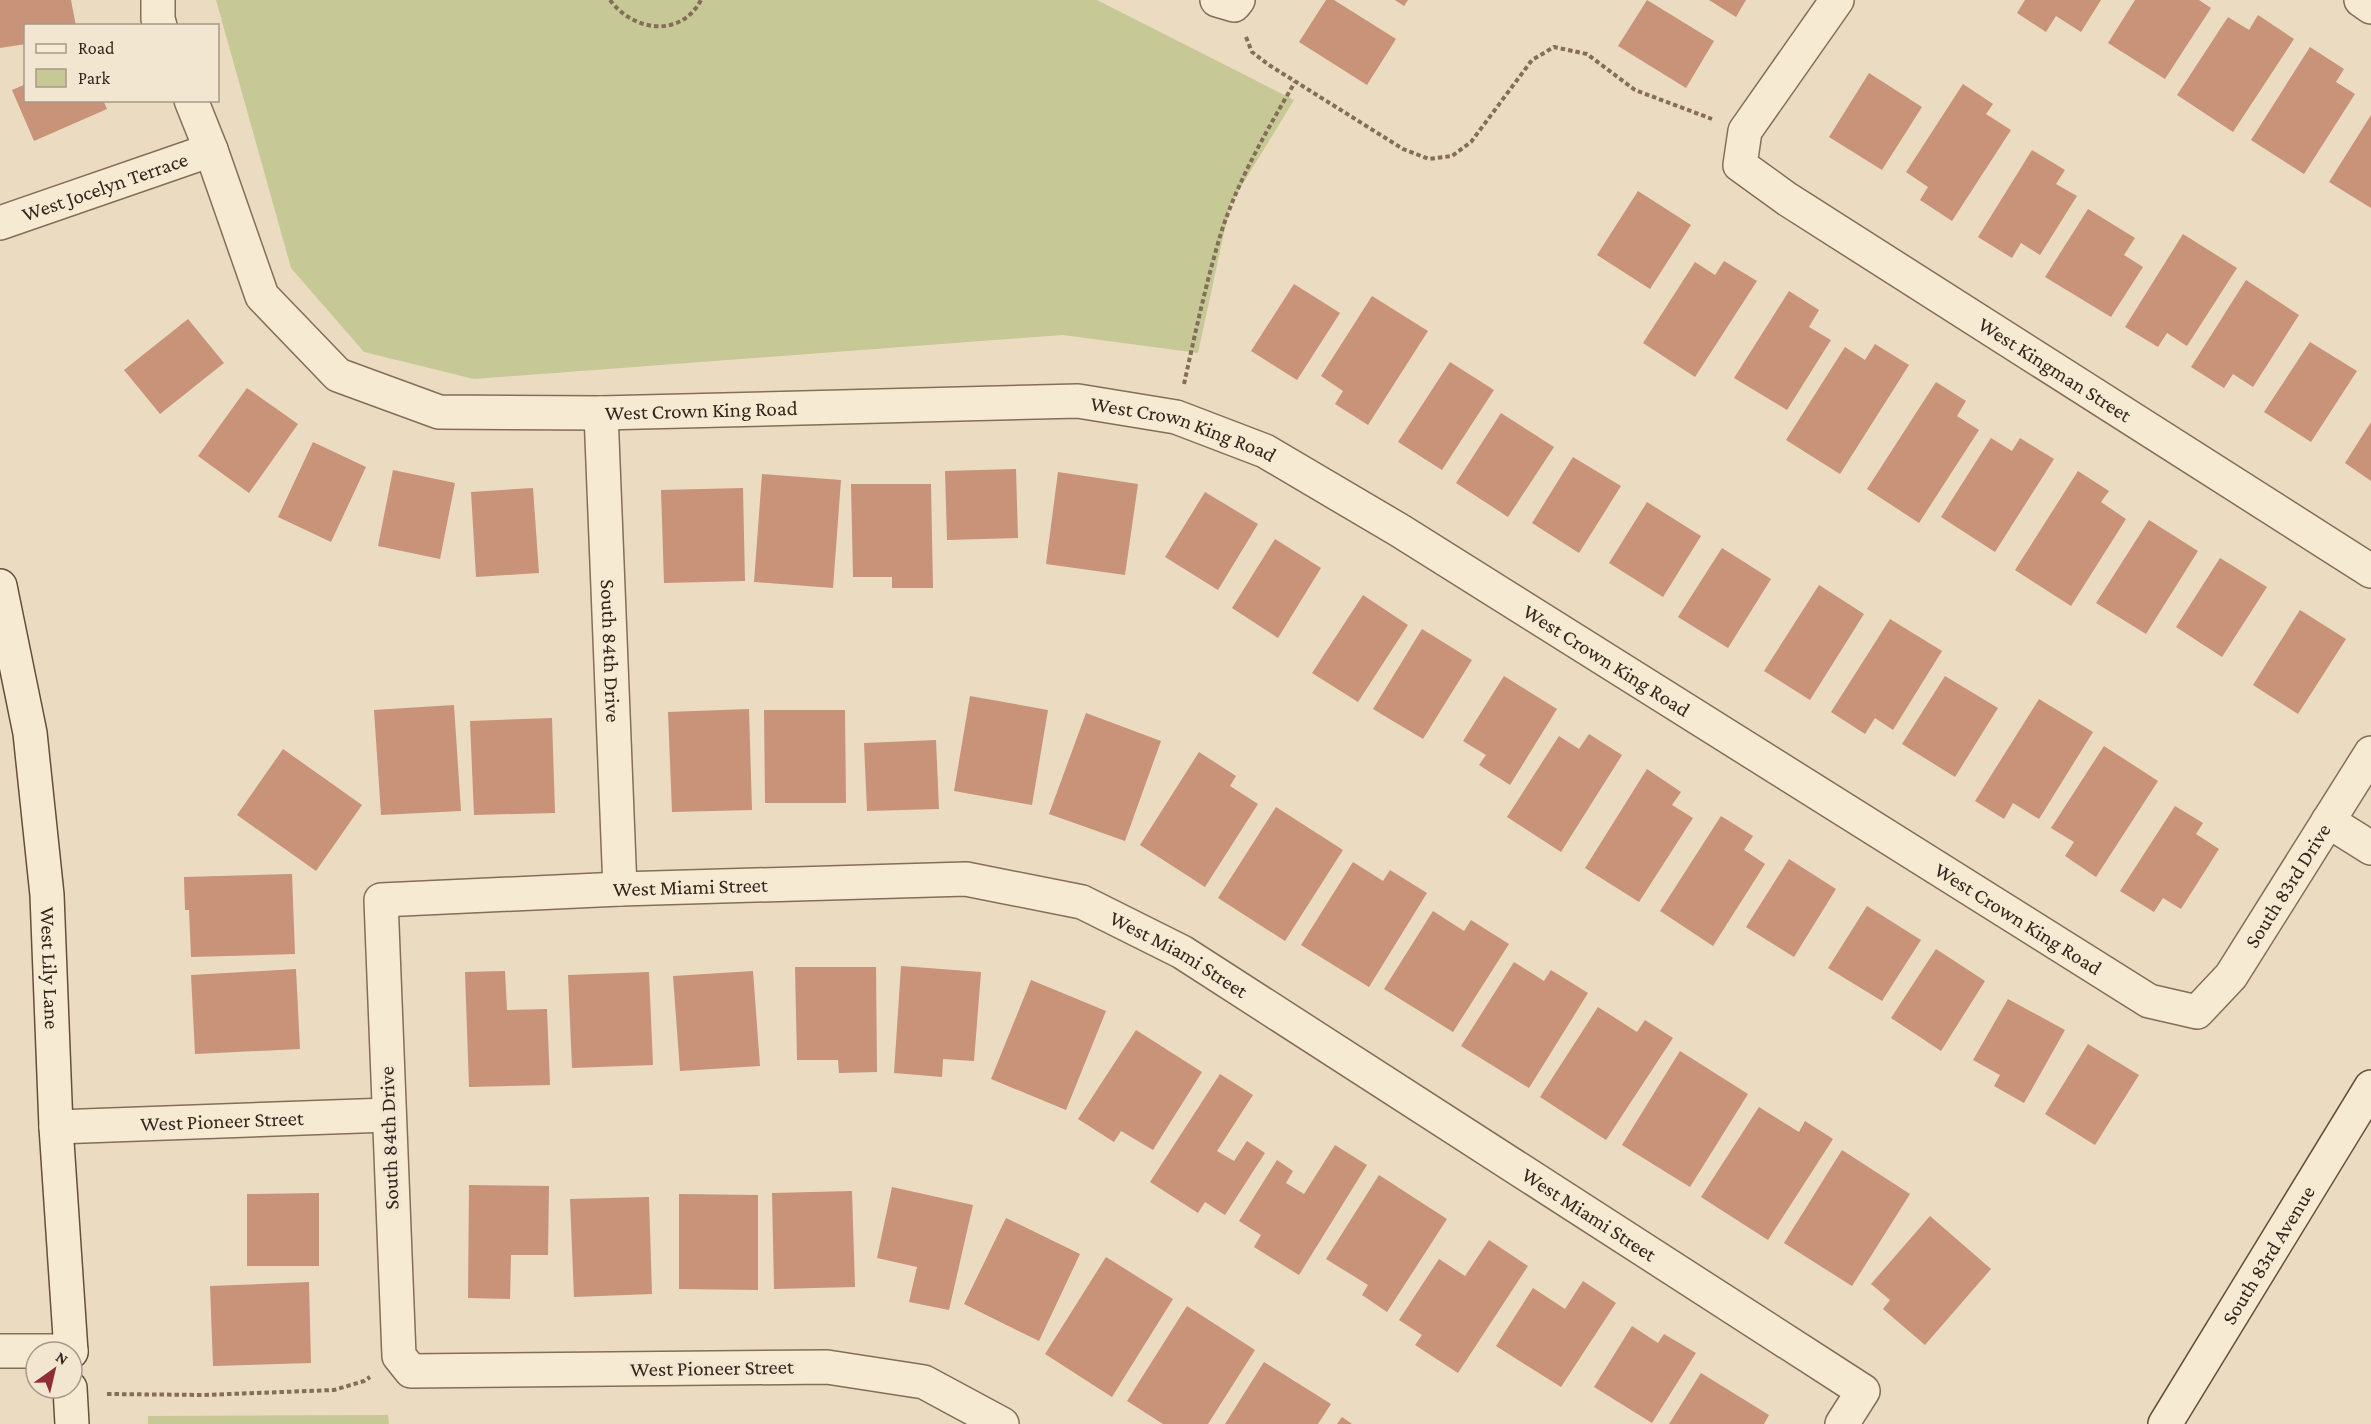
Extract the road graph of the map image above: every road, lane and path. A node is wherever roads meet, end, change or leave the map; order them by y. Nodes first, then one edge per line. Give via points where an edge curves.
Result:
1 (158, 0) edge
2 (610, 0) edge
3 (701, 0) edge
4 (1837, 0) edge
5 (2361, 0) edge
6 (1230, 2) edge
7 (2371, 7) edge
8 (159, 24) edge
9 (1295, 82) junction
10 (192, 102) edge
11 (1745, 131) junction
12 (211, 150) junction
13 (0, 223) edge
14 (601, 413) junction
15 (1176, 417) junction
16 (2371, 571) edge
17 (0, 586) edge
18 (2371, 753) edge
19 (2328, 821) junction
20 (2371, 848) edge
21 (620, 889) junction
22 (381, 900) joint
23 (2197, 1012) joint
24 (2371, 1087) edge
25 (388, 1115) junction
26 (56, 1127) junction
27 (70, 1340) edge
28 (0, 1351) edge
29 (24, 1351) edge
30 (405, 1364) junction
31 (71, 1402) edge
32 (1002, 1424) edge
33 (1842, 1424) edge
34 (2165, 1424) edge

1 - 8 street
2 - 3 path via 632,21 660,27 688,16
4 - 11 street
5 - 7 street
6 - 9 path via 1252,52
9 - 11 path via 1403,149 1429,159 1452,156 1471,142 1532,60 1554,47 1587,54 1635,90
9 - 15 path via 1255,152 1222,232
10 - 12 street, West Crown King Road
11 - 16 street, West Kingman Street via 1740,165 1787,199
12 - 13 street, West Jocelyn Terrace
12 - 14 street, West Crown King Road via 262,296 338,375 439,412
14 - 15 street, West Crown King Road via 1078,401
14 - 21 street, South 84th Drive
15 - 23 street, West Crown King Road via 1265,451 1420,543 2149,1001
17 - 26 street, West Lily Lane via 30,733 47,895
18 - 19 street, South 83rd Drive
19 - 20 street
19 - 23 street, South 83rd Drive via 2231,976
21 - 22 street, West Miami Street
21 - 33 street, West Miami Street via 966,879 1082,902 1182,952 1863,1391
22 - 25 street, South 84th Drive
24 - 34 street, South 83rd Avenue
25 - 26 street, West Pioneer Street
25 - 30 street, South 84th Drive
26 - 27 street, West Lily Lane
28 - 29 street
30 - 31 path via 334,1390
30 - 32 street, West Pioneer Street via 827,1367 924,1382

